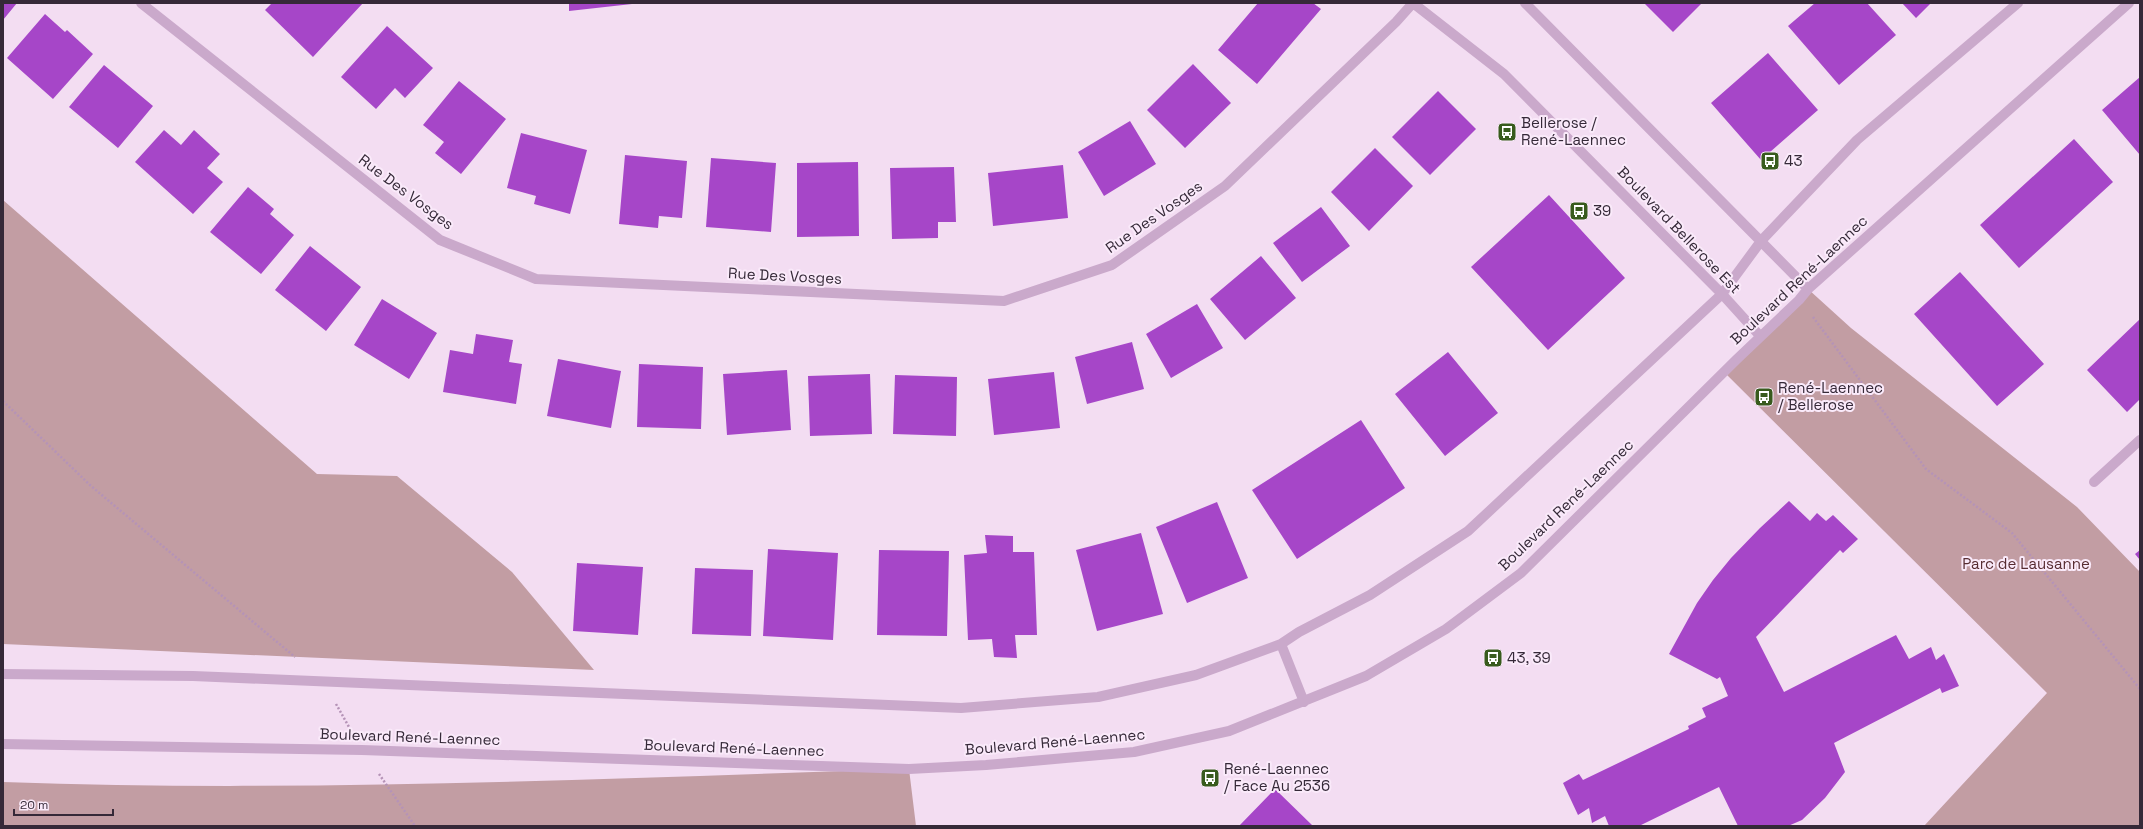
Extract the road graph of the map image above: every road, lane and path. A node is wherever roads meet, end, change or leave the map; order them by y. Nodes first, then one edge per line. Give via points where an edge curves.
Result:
1 (141, 3) edge
2 (1413, 3) edge
3 (1525, 3) edge
4 (2018, 3) edge
5 (2129, 3) edge
6 (1761, 241) junction
7 (1808, 289) junction
8 (1722, 294) junction
9 (1799, 300) junction
10 (1760, 336) junction
11 (3, 401) edge
12 (2140, 440) edge
13 (2094, 482) dead end
14 (1281, 644) junction
15 (3, 674) edge
16 (323, 681) junction
17 (2140, 689) edge
18 (1304, 702) junction
19 (3, 744) edge
20 (362, 750) junction
21 (415, 826) edge

1 - 2 street, Rue Des Vosges via 440,240 536,279 1004,301 1112,265 1225,186
2 - 8 street, Boulevard Bellerose Est via 1504,74
3 - 6 street
4 - 6 street via 1857,140
5 - 7 street, Boulevard René-Laennec
6 - 7 street
6 - 8 street
7 - 9 street, Boulevard René-Laennec
8 - 10 street, Boulevard Bellerose Est
8 - 14 street via 1468,531 1370,595
9 - 10 street, Boulevard René-Laennec
9 - 17 path via 1926,469 2012,533
10 - 18 street, Boulevard René-Laennec via 1521,573 1446,629 1413,649 1366,676
11 - 16 path via 91,486
12 - 13 street
14 - 16 street via 1196,675 1098,697 961,708
14 - 18 street
15 - 16 street via 193,676
16 - 20 path
18 - 20 street, Boulevard René-Laennec via 1229,731 1134,752 909,769
19 - 20 street, Boulevard René-Laennec
20 - 21 path

